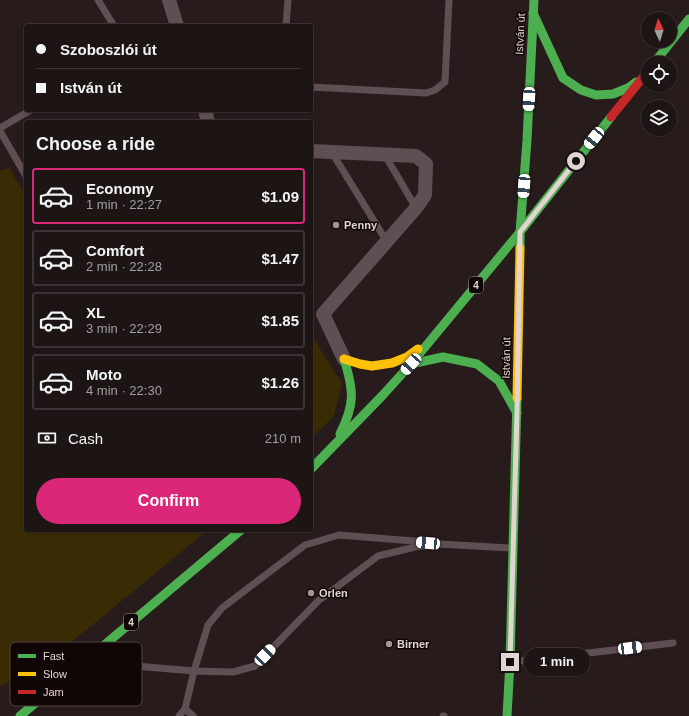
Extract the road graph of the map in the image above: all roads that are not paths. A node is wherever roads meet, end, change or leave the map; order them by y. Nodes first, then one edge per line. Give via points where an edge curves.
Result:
1 (98, 0) edge
2 (169, 0) edge
3 (288, 0) edge
4 (449, 0) edge
5 (534, 0) edge
6 (533, 13) junction
7 (689, 19) edge
8 (113, 24) edge
9 (176, 24) edge
10 (286, 24) edge
11 (660, 56) edge
12 (641, 77) edge
13 (641, 79) edge
14 (313, 87) edge
15 (28, 112) edge
16 (0, 130) edge
17 (313, 151) edge
18 (331, 151) junction
19 (385, 154) junction
20 (24, 172) edge
21 (416, 208) junction
22 (520, 232) junction
23 (386, 242) junction
24 (432, 339) junction
25 (344, 359) junction
26 (411, 364) junction
27 (517, 412) junction
28 (335, 444) junction
29 (313, 467) edge
30 (239, 532) edge
31 (442, 544) junction
32 (513, 548) junction
33 (108, 642) edge
34 (673, 643) dead end
35 (510, 662) junction
36 (142, 667) edge
37 (194, 671) junction
38 (32, 706) edge
39 (185, 709) junction
40 (20, 716) edge
41 (179, 716) edge
42 (193, 716) edge
43 (507, 716) edge

1 - 8 lane
2 - 9 street
3 - 10 lane
4 - 14 lane via 445,82 435,90 426,93
5 - 6 main road, István út
6 - 12 main road via 563,78 581,90 596,94 613,94 628,88
6 - 22 main road, István út
7 - 11 main road
13 - 22 main road, 4
15 - 16 lane
16 - 20 lane
17 - 18 street
18 - 19 street
18 - 23 lane
19 - 21 lane
19 - 21 street via 416,156 426,164 425,195
21 - 23 street
22 - 24 main road, 4
22 - 27 main road, István út
23 - 25 street via 323,314
24 - 25 main road via 407,358 392,363 372,366
24 - 26 main road, 4
25 - 28 main road via 352,396 345,424
26 - 27 main road via 443,357 476,364 499,381
26 - 28 main road, 4
27 - 32 main road, István út
28 - 29 main road, 4
30 - 33 main road, 4
31 - 32 lane
31 - 37 lane via 415,547 378,556 318,601 255,666 233,672
31 - 37 lane via 339,535 306,545 222,608 208,625
32 - 35 main road, István út
34 - 35 lane
35 - 43 main road, István út
36 - 37 lane
37 - 39 lane
38 - 40 main road, 4
39 - 41 lane
39 - 42 lane

